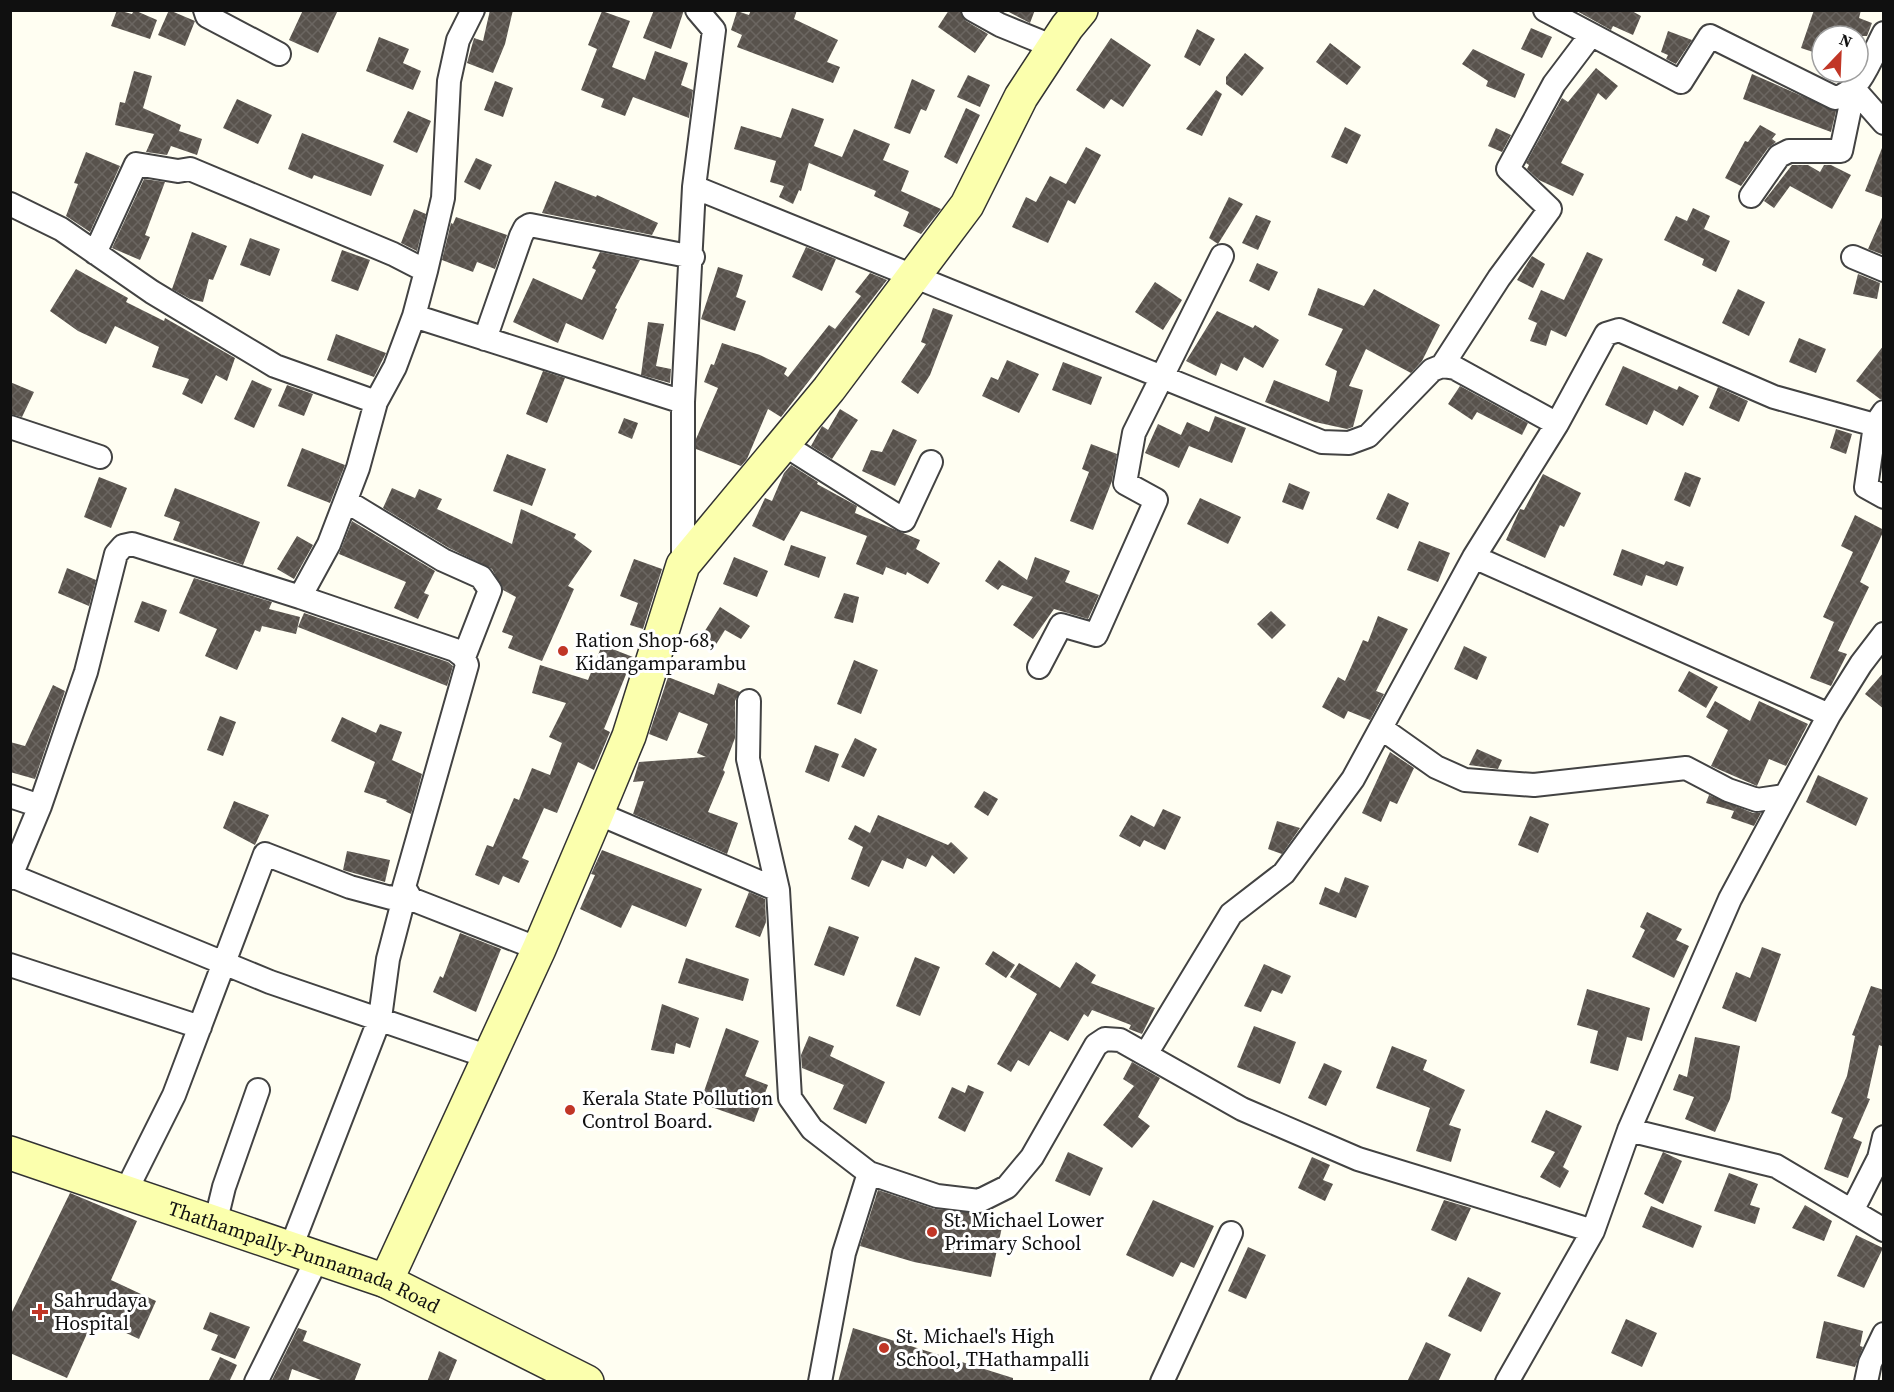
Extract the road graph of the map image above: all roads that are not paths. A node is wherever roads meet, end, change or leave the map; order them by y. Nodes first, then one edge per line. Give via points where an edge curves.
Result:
1 (205, 10) edge
2 (473, 10) edge
3 (698, 10) edge
4 (973, 10) edge
5 (1081, 10) edge
6 (1545, 10) edge
7 (1884, 33) edge
8 (1591, 36) junction
9 (1054, 47) junction
10 (279, 54) dead end
11 (1854, 89) junction
12 (1884, 123) edge
13 (694, 187) junction
14 (1751, 196) dead end
15 (10, 204) edge
16 (95, 253) junction
17 (1222, 256) dead end
18 (693, 257) junction
19 (1853, 257) dead end
20 (1884, 270) edge
21 (426, 271) junction
22 (914, 277) junction
23 (414, 316) junction
24 (485, 339) junction
25 (1442, 366) junction
26 (1160, 376) junction
27 (376, 402) junction
28 (683, 402) junction
29 (1879, 418) edge
30 (1557, 424) junction
31 (10, 427) edge
32 (783, 444) junction
33 (100, 457) dead end
34 (931, 462) dead end
35 (1884, 497) edge
36 (346, 501) junction
37 (1474, 557) junction
38 (683, 565) junction
39 (300, 597) junction
40 (1884, 634) edge
41 (464, 657) junction
42 (1039, 667) dead end
43 (749, 700) dead end
44 (1829, 715) junction
45 (1381, 728) junction
46 (10, 796) edge
47 (1785, 796) junction
48 (40, 806) junction
49 (597, 813) junction
50 (11, 877) edge
51 (778, 890) junction
52 (405, 894) junction
53 (539, 949) junction
54 (224, 963) junction
55 (10, 965) edge
56 (380, 1018) junction
57 (200, 1027) junction
58 (1146, 1054) junction
59 (489, 1057) junction
60 (258, 1090) dead end
61 (1629, 1130) junction
62 (1884, 1137) edge
63 (10, 1153) edge
64 (869, 1173) junction
65 (125, 1192) junction
66 (1852, 1211) junction
67 (215, 1224) junction
68 (1884, 1230) edge
69 (1593, 1231) junction
70 (1231, 1233) dead end
71 (303, 1254) junction
72 (386, 1281) junction
73 (1884, 1334) edge
74 (256, 1382) edge
75 (587, 1382) edge
76 (820, 1382) edge
77 (1162, 1382) edge
78 (1507, 1382) edge
79 (1866, 1382) edge

1 - 10 street via 207,16
2 - 21 street via 458,40 449,81 443,198
3 - 13 street via 714,30
4 - 9 street via 999,26
5 - 9 main road
6 - 8 street
7 - 11 street
8 - 11 street via 1681,82 1710,36 1835,98
8 - 25 street via 1554,84 1508,169 1550,209
9 - 22 main road via 1021,97 967,205
11 - 12 street
11 - 14 street via 1841,151 1789,151 1779,156
13 - 18 street
13 - 22 street
15 - 16 street
16 - 21 street via 136,164 178,171 189,169
16 - 27 street via 275,366
17 - 26 street
18 - 24 street via 531,225 521,236
18 - 28 street
19 - 20 street
21 - 23 street
22 - 26 street
22 - 32 main road
23 - 24 street
23 - 27 street via 395,367
24 - 28 street
25 - 26 street via 1432,370 1368,436 1349,443 1322,442
25 - 30 street via 1455,368
26 - 42 street via 1134,433 1125,483 1156,500 1096,635 1061,625
27 - 36 street
28 - 38 street
29 - 30 street via 1774,397 1619,330 1606,334
29 - 35 street via 1866,487
30 - 37 street
31 - 33 street
32 - 34 street via 904,520
32 - 38 main road
36 - 39 street via 329,544
36 - 41 street via 443,560 481,577 490,590
37 - 44 street
37 - 45 street
38 - 49 main road via 629,736
39 - 41 street via 455,650
39 - 48 street via 132,544 123,546 116,554 86,672
40 - 44 street
41 - 52 street via 467,665
43 - 51 street via 748,759
44 - 47 street
45 - 47 street via 1436,767 1465,780 1534,785 1686,768 1757,800
45 - 58 street via 1353,779 1295,860 1224,923
46 - 48 street
47 - 61 street via 1730,899
48 - 50 street
49 - 51 street
49 - 53 main road
50 - 54 street
51 - 64 street via 790,1098 812,1129
52 - 53 street
52 - 54 street via 392,898 265,854
52 - 56 street via 388,959
53 - 59 main road
54 - 56 street
54 - 57 street
55 - 57 street
56 - 59 street
56 - 71 street
57 - 65 street via 174,1095
58 - 64 street via 1120,1040 1105,1039 1096,1045 1032,1157 1007,1187 979,1201 937,1196
58 - 69 street via 1242,1109 1358,1159
59 - 72 main road
60 - 67 street
61 - 66 street via 1776,1166
61 - 69 street
62 - 66 street via 1879,1158
63 - 65 main road, Thathampally-Punnamada Road
64 - 76 street via 844,1253
65 - 67 main road, Thathampally-Punnamada Road
66 - 68 street
67 - 71 main road, Thathampally-Punnamada Road
69 - 78 street
70 - 77 street
71 - 72 main road, Thathampally-Punnamada Road
71 - 74 street
72 - 75 main road, Thathampally-Punnamada Road
73 - 79 street

